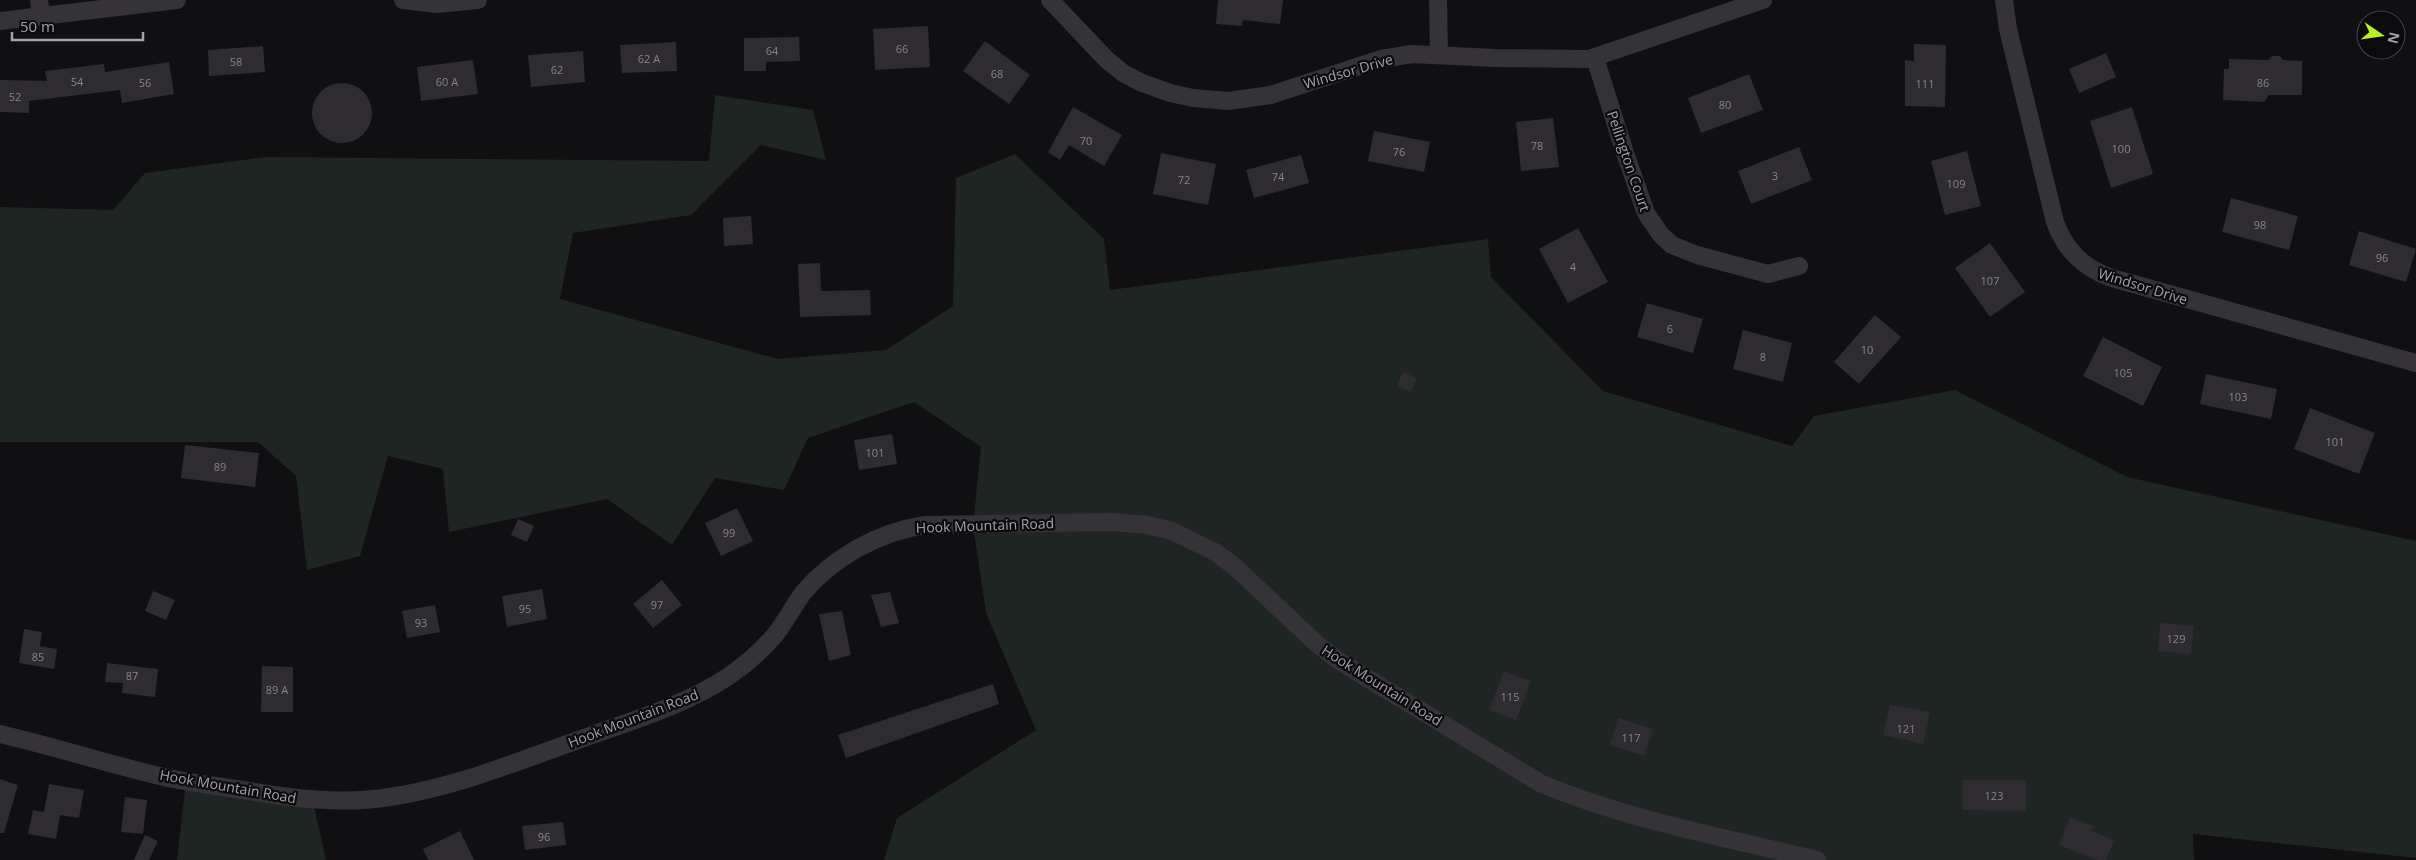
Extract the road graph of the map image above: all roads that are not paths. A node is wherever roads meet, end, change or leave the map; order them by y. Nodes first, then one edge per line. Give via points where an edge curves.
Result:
1 (177, 0) edge
2 (404, 0) edge
3 (478, 0) edge
4 (1050, 0) edge
5 (1438, 0) edge
6 (1763, 0) edge
7 (2004, 0) edge
8 (40, 8) edge
9 (0, 21) edge
10 (1439, 55) junction
11 (1595, 58) junction
12 (1799, 266) dead end
13 (2416, 363) edge
14 (0, 734) edge
15 (1817, 860) edge

1 - 8 street
2 - 3 street via 438,4
4 - 10 street, Windsor Drive via 1123,73 1140,82 1193,98 1248,99 1381,59 1412,54
5 - 10 street
6 - 11 street, Windsor Drive
7 - 13 street, Windsor Drive via 2008,29 2055,222 2060,237 2072,254 2090,269 2112,278
8 - 9 street
10 - 11 street, Windsor Drive
11 - 12 street, Pellington Court via 1646,213 1661,235 1672,245 1697,255 1768,274
14 - 15 street, Hook Mountain Road via 168,778 295,799 364,800 423,791 480,775 699,694 730,676 755,655 774,636 819,576 878,537 925,525 1113,522 1172,531 1215,552 1340,661 1540,782 1572,797 1635,815

